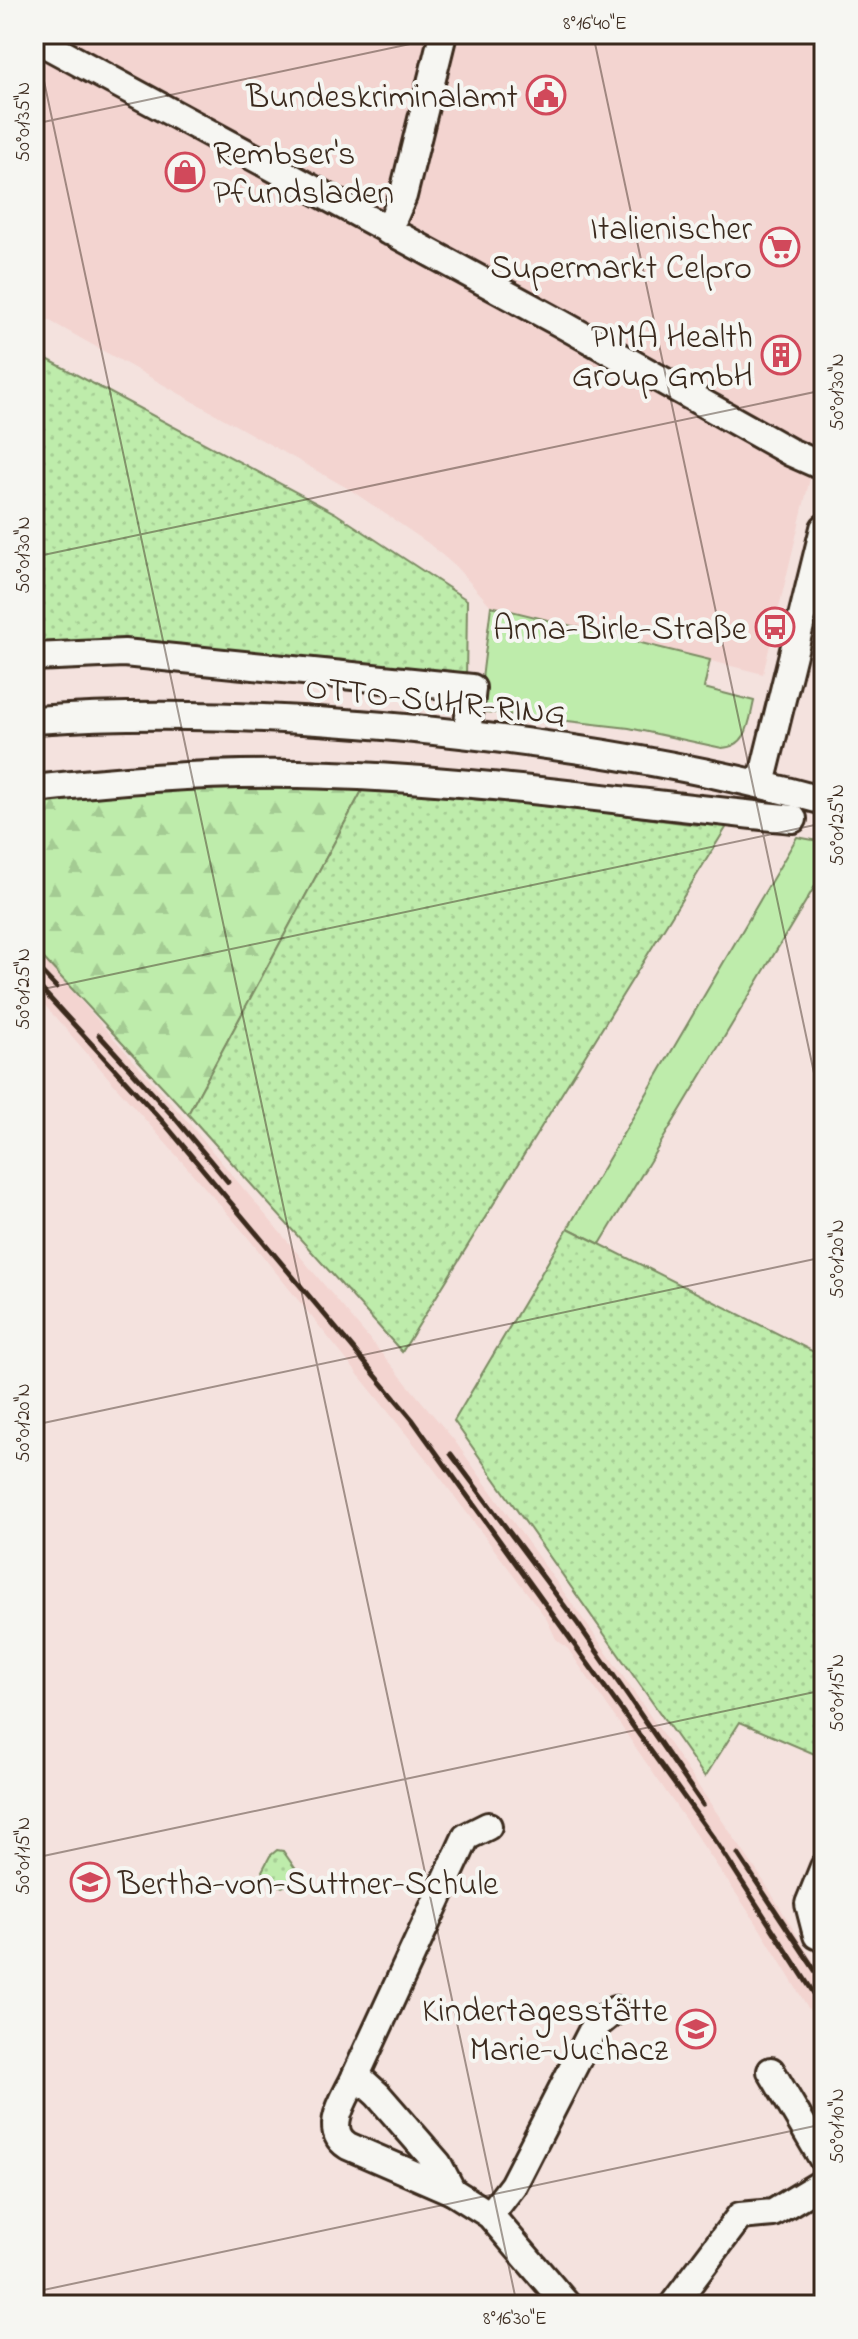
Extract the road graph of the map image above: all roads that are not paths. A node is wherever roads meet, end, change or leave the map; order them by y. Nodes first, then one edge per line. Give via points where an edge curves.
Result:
1 (443, 34) edge
2 (34, 38) edge
3 (388, 231) junction
4 (824, 467) edge
5 (824, 528) edge
6 (34, 657) edge
7 (34, 720) edge
8 (467, 734) junction
9 (761, 784) junction
10 (34, 789) edge
11 (824, 801) edge
12 (793, 819) dead end
13 (488, 1826) dead end
14 (824, 1867) edge
15 (824, 1938) edge
16 (615, 2010) dead end
17 (771, 2071) dead end
18 (356, 2075) junction
19 (824, 2161) edge
20 (824, 2182) edge
21 (452, 2191) junction
22 (490, 2215) junction
23 (567, 2305) edge
24 (673, 2305) edge

1 - 3 street via 403,196
2 - 3 street
3 - 4 street
5 - 9 street
6 - 8 street via 124,653 472,688
7 - 8 street, OTTO-SUHR-RING via 202,715
8 - 9 street, OTTO-SUHR-RING via 648,760
9 - 11 street, OTTO-SUHR-RING
10 - 12 street via 183,775 299,774 471,785
13 - 18 street via 466,1837
14 - 15 street via 809,1904 817,1935
16 - 22 street via 594,2027 513,2185
17 - 19 street
18 - 21 street via 438,2164
18 - 21 street via 336,2120 339,2140
20 - 24 street via 773,2213 740,2216
21 - 22 street
22 - 23 street

